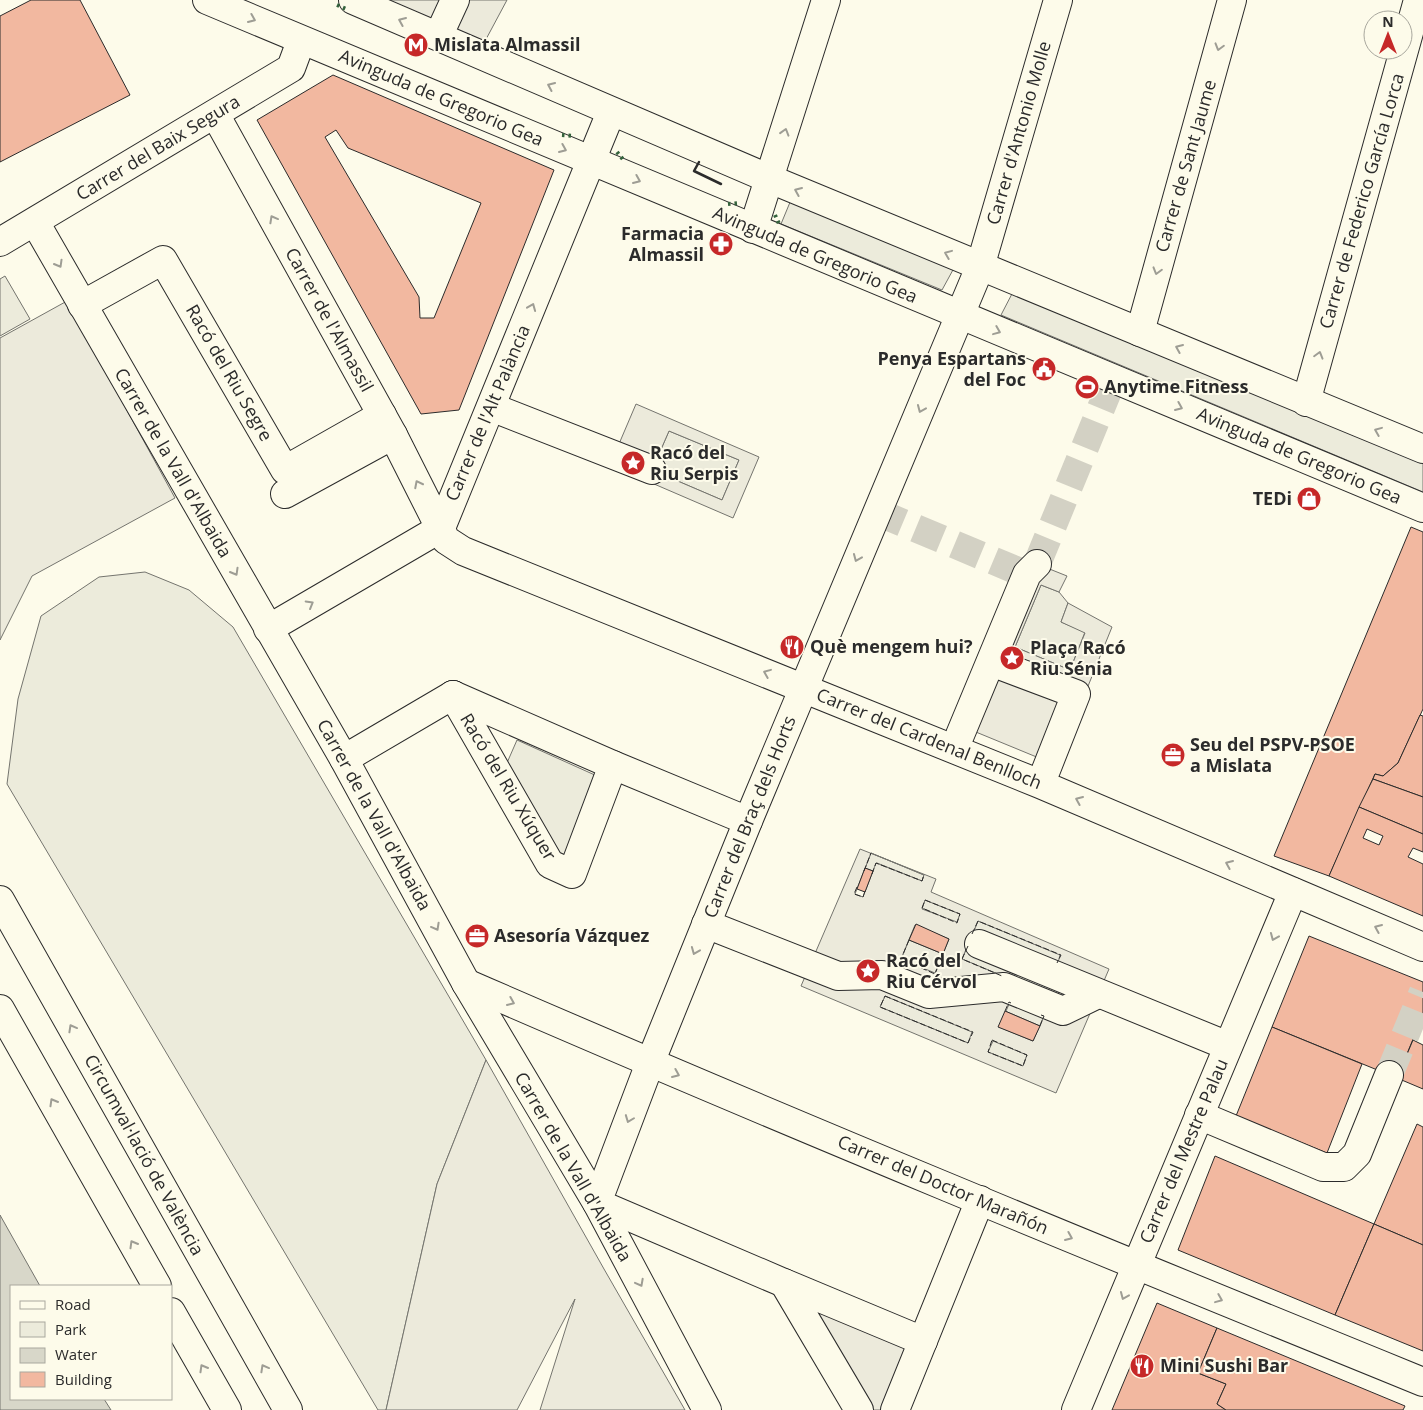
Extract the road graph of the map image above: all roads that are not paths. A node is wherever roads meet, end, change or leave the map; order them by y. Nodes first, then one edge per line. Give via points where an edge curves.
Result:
1 (207, 0) edge
2 (354, 0) edge
3 (455, 0) edge
4 (826, 0) edge
5 (1058, 0) edge
6 (1232, 0) edge
7 (1418, 0) edge
8 (443, 26) dead end
9 (302, 40) junction
10 (611, 112) junction
11 (215, 114) junction
12 (592, 161) junction
13 (770, 179) junction
14 (35, 222) junction
15 (753, 229) junction
16 (0, 242) edge
17 (980, 267) junction
18 (82, 305) junction
19 (960, 316) junction
20 (1140, 332) junction
21 (1306, 402) junction
22 (491, 407) junction
23 (387, 425) junction
24 (1423, 449) edge
25 (652, 470) dead end
26 (285, 494) dead end
27 (1423, 508) edge
28 (440, 528) junction
29 (1028, 569) tunnel mouth
30 (268, 629) junction
31 (991, 662) junction
32 (803, 688) junction
33 (453, 695) junction
34 (960, 735) dead end
35 (344, 759) junction
36 (613, 765) junction
37 (1046, 770) dead end
38 (748, 820) junction
39 (1293, 892) junction
40 (0, 900) edge
41 (706, 924) junction
42 (979, 944) dead end
43 (1423, 948) edge
44 (466, 983) junction
45 (1098, 994) junction
46 (0, 1009) edge
47 (1228, 1046) junction
48 (650, 1063) junction
49 (1389, 1075) tunnel mouth
50 (1199, 1115) junction
51 (980, 1200) junction
52 (597, 1204) junction
53 (1136, 1266) junction
54 (784, 1283) junction
55 (156, 1285) edge
56 (172, 1314) edge
57 (923, 1341) junction
58 (1423, 1382) edge
59 (227, 1410) edge
60 (288, 1410) edge
61 (707, 1410) edge
62 (859, 1410) edge
63 (895, 1410) edge
64 (1076, 1410) edge

1 -> 9 main road, Avinguda de Gregorio Gea
10 -> 2 main road
3 - 8 main road
13 -> 4 main road
5 - 17 main road, Carrer d'Antonio Molle
6 -> 20 main road, Carrer de Sant Jaume
21 -> 7 main road, Carrer de Federico García Lorca
9 - 11 main road, Carrer del Baix Segura via 291,68
9 -> 12 main road, Avinguda de Gregorio Gea
10 - 12 main road, Carrer de l'Alt Palància
10 - 13 main road
11 - 14 main road, Carrer del Baix Segura
23 -> 11 main road, Carrer de l'Almassil
12 -> 15 main road, Avinguda de Gregorio Gea
22 -> 12 main road, Carrer de l'Alt Palància
13 - 15 main road
17 -> 13 main road
14 - 16 main road, Carrer del Baix Segura
14 -> 18 main road, Carrer de la Vall d'Albaida
15 - 19 main road, Avinguda de Gregorio Gea
17 - 19 main road, Carrer del Braç dels Horts
17 - 20 main road
18 - 23 main road, Racó del Riu Segre via 163,260 285,470
18 -> 30 main road, Carrer de la Vall d'Albaida
19 -> 27 main road, Avinguda de Gregorio Gea
19 -> 32 main road, Carrer del Braç dels Horts
21 -> 20 main road
24 -> 21 main road
22 - 25 main road
22 - 28 main road, Carrer de l'Alt Palància
23 - 26 main road
28 -> 23 main road, Carrer de l'Almassil
30 -> 28 main road
32 -> 28 main road, Carrer del Cardenal Benlloch via 464,551 446,540
29 - 31 main road
30 - 35 main road, Carrer de la Vall d'Albaida
31 - 34 main road
31 - 37 main road via 1076,694
32 - 38 main road, Carrer del Braç dels Horts
39 -> 32 main road, Carrer del Cardenal Benlloch
33 - 35 main road, Racó del Riu Xúquer
33 - 36 main road, Racó del Riu Xúquer
33 - 36 main road, Racó del Riu Xúquer via 550,864 572,874
35 -> 44 main road, Carrer de la Vall d'Albaida
36 - 38 main road, Racó del Riu Xúquer
38 - 41 main road, Carrer del Braç dels Horts
43 -> 39 main road, Carrer del Cardenal Benlloch
39 -> 47 main road, Carrer del Mestre Palau
60 -> 40 main road, Circumval·lació de València
41 - 45 main road via 838,976 882,975 929,994 1004,987 1063,1011
41 -> 48 main road, Carrer del Braç dels Horts
42 - 45 main road
44 -> 48 main road, Carrer del Doctor Marañón
44 - 52 main road, Carrer de la Vall d'Albaida
45 - 47 main road
55 -> 46 main road
47 - 50 main road, Carrer del Mestre Palau
48 -> 51 main road, Carrer del Doctor Marañón
48 -> 52 main road, Carrer del Braç dels Horts
49 - 50 main road via 1357,1154 1344,1167 1324,1168
50 - 53 main road, Carrer del Mestre Palau
51 -> 53 main road, Carrer del Doctor Marañón
51 - 57 main road
52 - 54 main road
52 -> 61 main road, Carrer de la Vall d'Albaida
53 -> 58 main road, Carrer del Doctor Marañón
53 -> 64 main road, Carrer del Mestre Palau
54 - 57 main road
54 - 62 main road
59 -> 56 main road
57 - 63 main road

